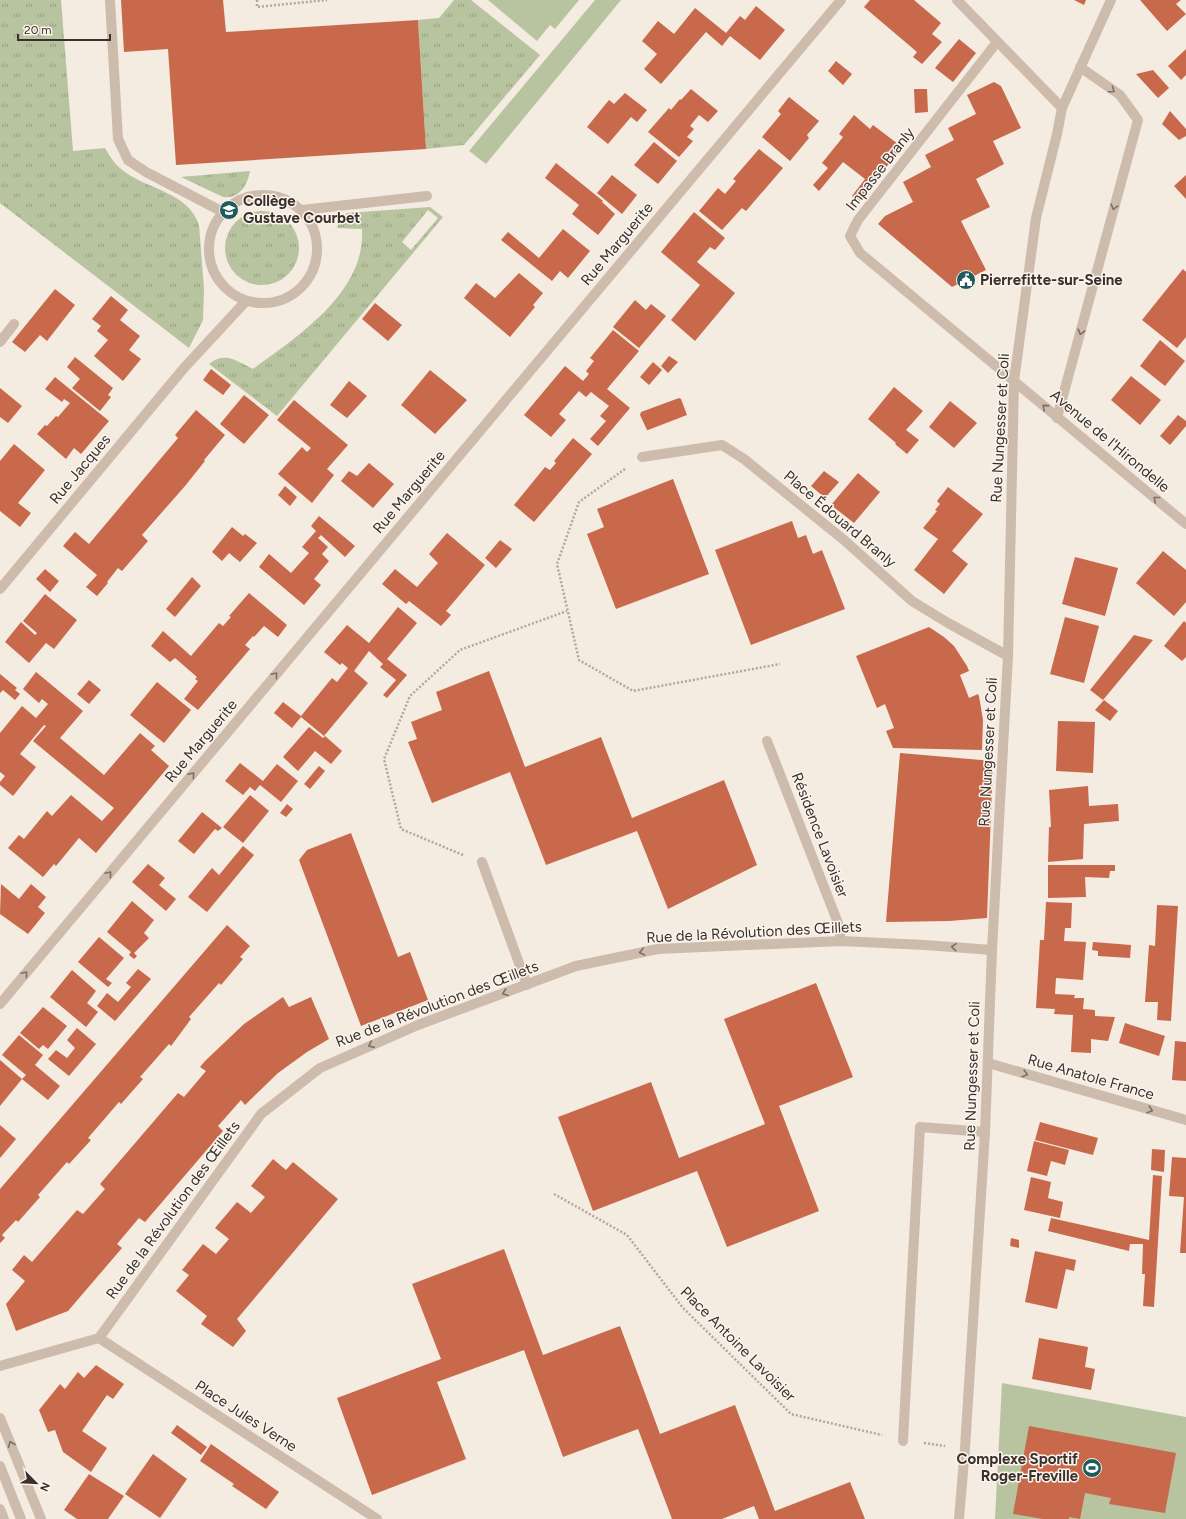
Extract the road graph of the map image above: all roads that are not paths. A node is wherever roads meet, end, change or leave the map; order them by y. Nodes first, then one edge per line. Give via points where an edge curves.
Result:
1 (110, 0) edge
2 (841, 0) edge
3 (957, 0) edge
4 (1111, 0) edge
5 (997, 42) junction
6 (1080, 67) junction
7 (1062, 108) junction
8 (427, 196) dead end
9 (302, 210) junction
10 (223, 212) junction
11 (246, 301) junction
12 (14, 324) dead end
13 (0, 342) edge
14 (1014, 381) junction
15 (1058, 418) junction
16 (642, 457) road end
17 (1186, 524) edge
18 (0, 589) edge
19 (1008, 656) junction
20 (767, 741) dead end
21 (482, 862) road end
22 (841, 941) junction
23 (992, 950) junction
24 (527, 985) junction
25 (0, 1004) edge
26 (988, 1063) junction
27 (1186, 1120) edge
28 (985, 1132) junction
29 (99, 1338) junction
30 (0, 1366) edge
31 (0, 1418) edge
32 (903, 1441) road end
33 (0, 1466) edge
34 (0, 1509) edge
35 (4, 1519) edge
36 (21, 1519) edge
37 (41, 1519) edge
38 (377, 1519) edge
39 (959, 1519) edge

1 - 10 street via 118,139 128,160
25 -> 2 street, Rue Marguerite
3 - 5 street
4 - 6 street, Rue Nungesser et Coli
5 - 7 street
5 - 14 street, Impasse Branly via 858,220 850,236 860,253
6 - 7 street, Rue Nungesser et Coli
6 -> 15 street via 1120,95 1138,120
7 - 14 street, Rue Nungesser et Coli via 1036,218
8 - 9 street
9 - 10 street via 287,200 271,195 254,195 237,201
9 - 11 street via 312,224 317,241 317,258 311,276 299,290 283,300 265,304
10 - 11 street via 213,226 209,243 210,262 217,279 230,293
11 - 18 street, Rue Jacques via 184,368
12 - 13 street
15 -> 14 street, Avenue de l'Hirondelle
14 - 19 street, Rue Nungesser et Coli
17 -> 15 street, Avenue de l'Hirondelle
16 - 19 street, Place Édouard Branly via 722,445 744,459 844,540 912,601
19 - 23 street, Rue Nungesser et Coli
20 - 22 street, Résidence Lavoisier via 838,923
21 - 24 street
23 -> 22 street, Rue de la Révolution des Œillets
22 -> 24 street, Rue de la Révolution des Œillets via 658,949 576,966
23 - 26 street, Rue Nungesser et Coli
24 -> 29 street, Rue de la Révolution des Œillets via 418,1025 320,1068 261,1114
26 -> 27 street, Rue Anatole France
26 - 28 street, Rue Nungesser et Coli
28 - 32 street via 920,1127
28 - 39 street, Rue Nungesser et Coli
29 - 30 street
29 - 38 street, Place Jules Verne
37 -> 31 street
33 - 36 street
34 - 35 street

